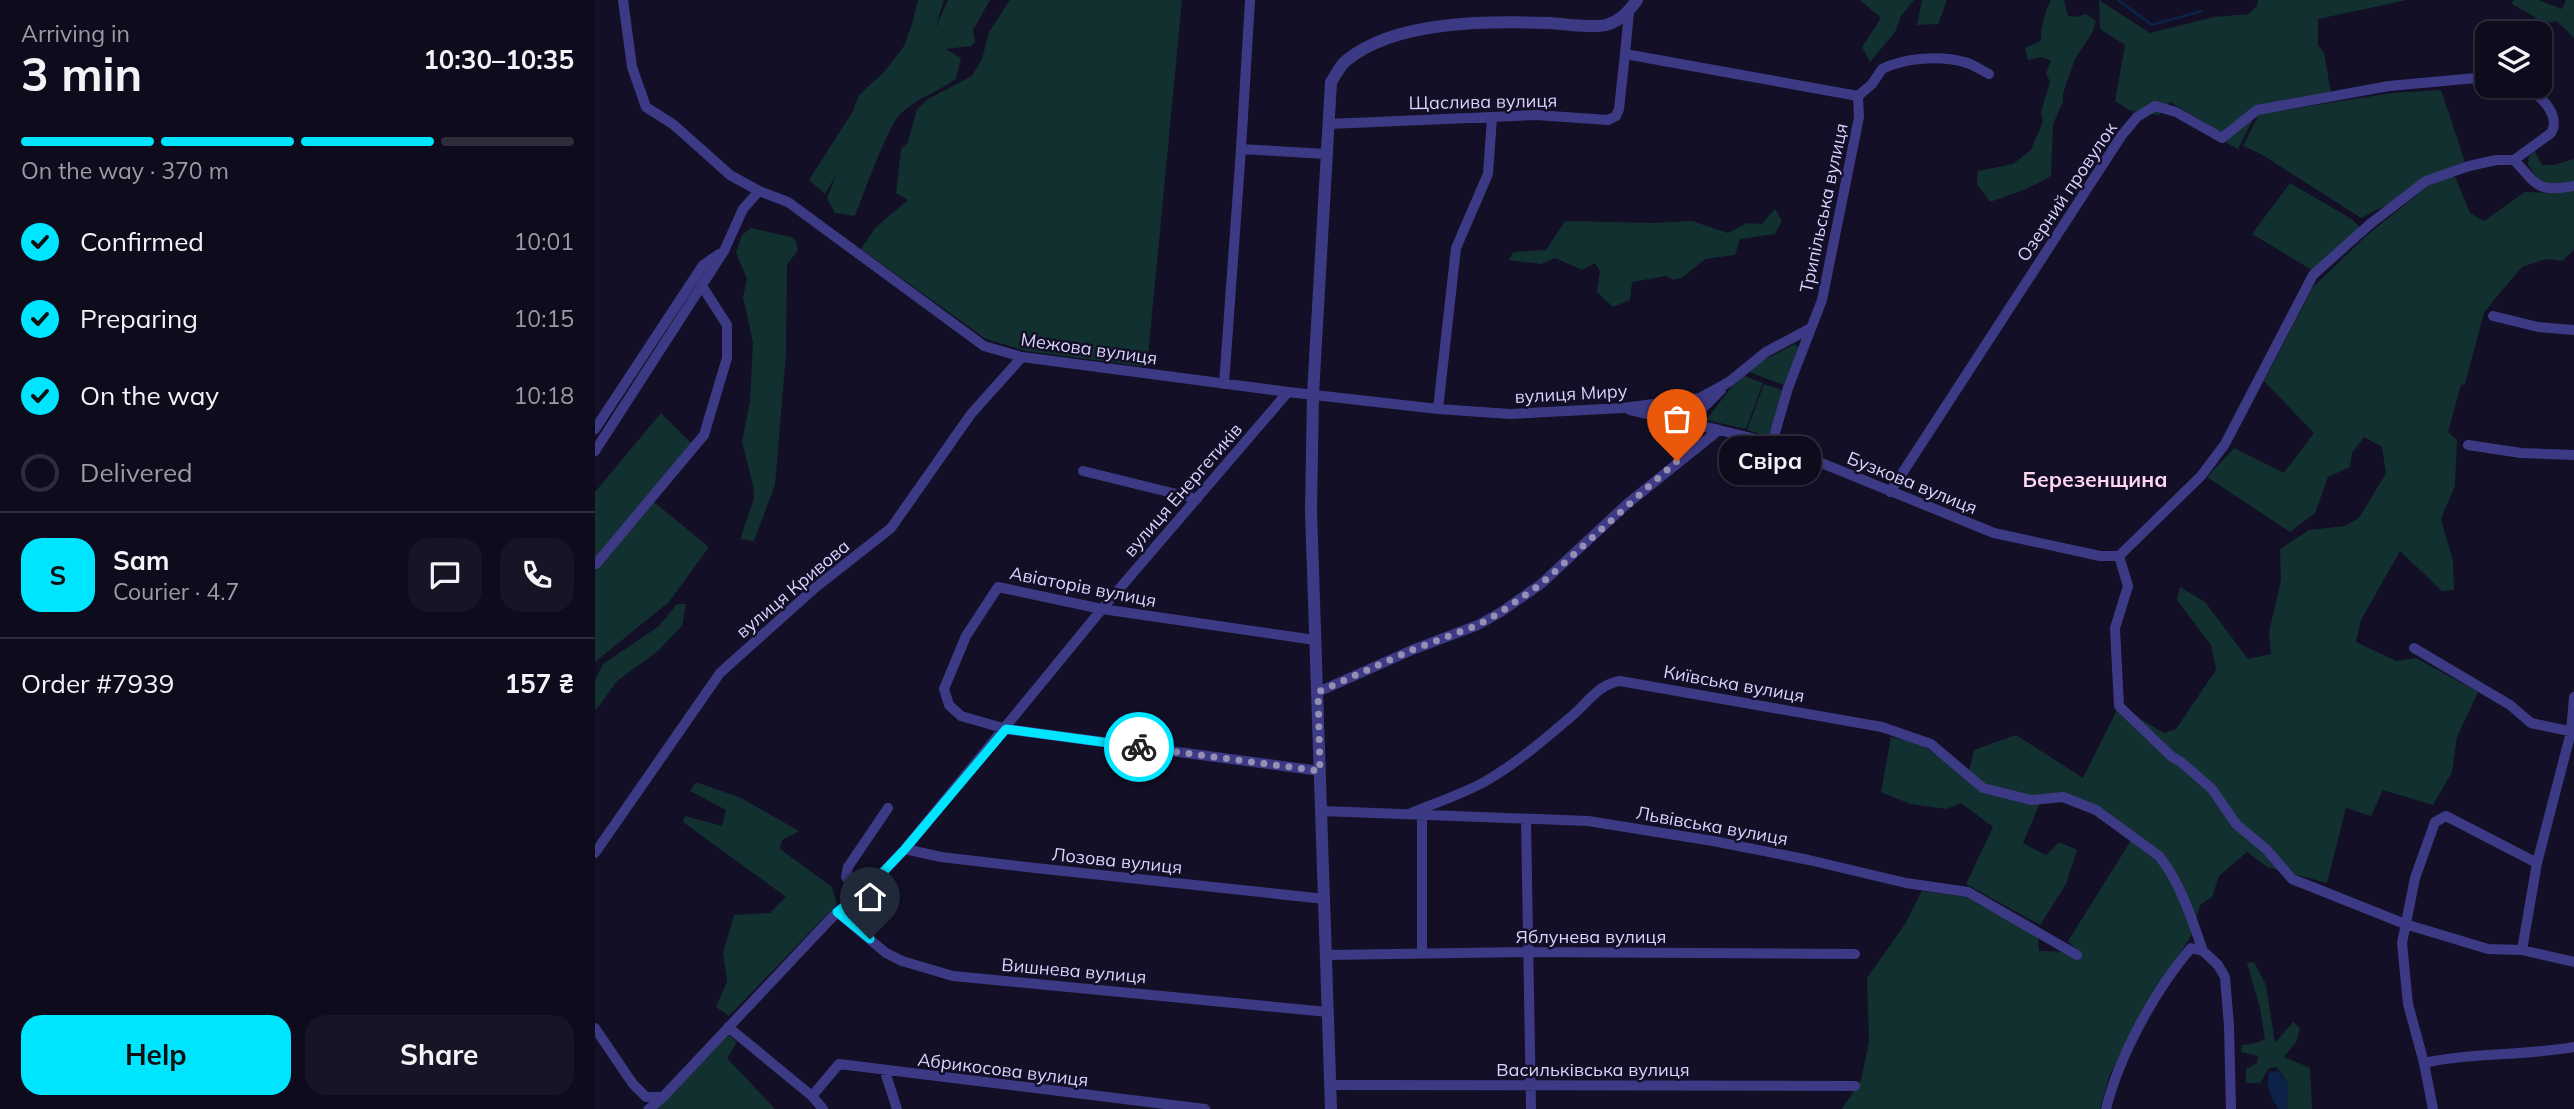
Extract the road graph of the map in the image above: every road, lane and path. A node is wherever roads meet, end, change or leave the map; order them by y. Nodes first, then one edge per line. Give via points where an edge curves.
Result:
1 (623, 0) edge
2 (1250, 0) edge
3 (1637, 0) edge
4 (1629, 12) junction
5 (1625, 54) junction
6 (1989, 75) dead end
7 (2475, 79) edge
8 (1858, 96) junction
9 (2538, 98) edge
10 (1492, 118) junction
11 (1329, 124) junction
12 (1241, 149) junction
13 (1327, 154) junction
14 (2514, 160) junction
15 (2574, 186) edge
16 (759, 191) junction
17 (724, 251) junction
18 (702, 286) junction
19 (2493, 316) dead end
20 (1811, 328) junction
21 (2574, 330) edge
22 (1022, 358) junction
23 (1729, 382) junction
24 (1224, 384) junction
25 (1288, 392) junction
26 (1313, 394) junction
27 (1623, 408) junction
28 (1438, 409) junction
29 (1688, 423) junction
30 (595, 429) edge
31 (1719, 430) junction
32 (1772, 443) junction
33 (2468, 445) dead end
34 (1693, 450) junction
35 (595, 451) edge
36 (2574, 455) edge
37 (1083, 471) dead end
38 (1890, 492) junction
39 (1197, 499) junction
40 (2119, 556) junction
41 (596, 564) edge
42 (1103, 609) junction
43 (1315, 640) junction
44 (2414, 648) dead end
45 (1318, 692) junction
46 (2574, 697) edge
47 (1006, 729) junction
48 (2573, 732) edge
49 (1320, 771) junction
50 (888, 808) dead end
51 (1322, 811) junction
52 (1411, 813) junction
53 (1422, 814) junction
54 (1526, 820) junction
55 (905, 849) junction
56 (595, 853) edge
57 (2537, 863) junction
58 (859, 894) junction
59 (1325, 899) junction
60 (837, 912) junction
61 (2405, 924) junction
62 (2203, 950) junction
63 (2522, 950) junction
64 (1527, 953) junction
65 (1422, 954) junction
66 (1855, 954) dead end
67 (2077, 954) dead end
68 (1327, 955) junction
69 (2574, 962) edge
70 (1328, 1012) junction
71 (729, 1027) junction
72 (595, 1028) edge
73 (2574, 1046) edge
74 (2424, 1063) junction
75 (885, 1072) junction
76 (1331, 1085) junction
77 (1531, 1085) junction
78 (1854, 1086) dead end
79 (812, 1096) junction
80 (663, 1097) junction
81 (649, 1109) edge
82 (823, 1109) edge
83 (897, 1109) edge
84 (1205, 1109) edge
85 (1331, 1109) edge
86 (1531, 1109) edge
87 (2106, 1109) edge
88 (2231, 1109) edge
89 (2433, 1109) edge

1 - 16 street, Межова вулиця via 632,67 646,107 674,125 730,175
2 - 12 street
3 - 4 street, Щаслива вулиця
4 - 5 street, Щаслива вулиця
4 - 11 street via 1607,25 1467,23 1373,44 1345,61 1331,82
5 - 8 street
5 - 10 street, Щаслива вулиця via 1619,109 1608,120 1536,115
6 - 8 street via 1966,62 1907,61 1882,68
7 - 38 street, Озерний провулок via 2389,86 2257,110 2222,138 2176,112 2155,106 2137,117
8 - 20 street, Трипільська вулиця via 1859,117 1822,300
9 - 14 street via 2555,119 2554,128
10 - 11 street, Щаслива вулиця
10 - 28 street via 1487,174 1456,248
11 - 13 street
12 - 13 street
12 - 24 street
13 - 26 street
14 - 15 street via 2538,187
14 - 40 street via 2469,166 2426,181 2313,275 2225,444 2201,476
16 - 17 street via 743,209
16 - 22 street, Межова вулиця via 788,202 984,346
17 - 18 street
17 - 30 street via 703,265
18 - 35 street
18 - 41 street via 727,325 727,358 704,435
19 - 21 street
20 - 23 street, вулиця Миру via 1766,352
20 - 32 street, Трипільська вулиця
22 - 24 street, Межова вулиця
22 - 56 street, вулиця Кривова via 971,414 891,528 816,587 720,673
23 - 27 street, вулиця Миру via 1700,398
23 - 29 street
24 - 25 street, Межова вулиця
25 - 26 street, Межова вулиця
25 - 39 street, вулиця Енергетиків
26 - 28 street, вулиця Миру
26 - 43 street
27 - 28 street, вулиця Миру via 1510,414
27 - 29 street, Бузкова вулиця
29 - 31 street, Бузкова вулиця
29 - 34 street
31 - 32 street, Бузкова вулиця
31 - 34 street
32 - 38 street, Бузкова вулиця
33 - 36 street
34 - 45 street via 1541,584 1501,612
37 - 39 street
38 - 40 street, Бузкова вулиця via 1994,533
39 - 42 street, вулиця Енергетиків
40 - 61 street via 2128,586 2115,628 2119,706 2212,789 2236,824 2292,879
42 - 43 street, Авіаторів вулиця
42 - 47 street, вулиця Енергетиків
42 - 47 street, Авіаторів вулиця via 998,587 966,636 944,689 949,705 961,716
43 - 45 street
44 - 48 street via 2510,705 2531,723
45 - 49 street
46 - 48 street
47 - 49 street
47 - 55 street, вулиця Енергетиків
48 - 57 street
49 - 51 street
50 - 58 street via 848,867 846,877
51 - 52 street, Львівська вулиця
51 - 59 street
52 - 53 street, Львівська вулиця
52 - 62 street, Київська вулиця via 1484,782 1521,758 1602,687 1620,681 1698,693 1882,727 1931,744 1983,788 2031,800 2063,797 2096,810 2165,864 2180,888
53 - 54 street, Львівська вулиця
53 - 65 street
54 - 64 street
54 - 67 street, Львівська вулиця via 1600,823 1968,892
55 - 58 street, вулиця Енергетиків
55 - 59 street, Лозова вулиця via 1026,867
57 - 61 street via 2446,816 2435,822 2415,877
57 - 63 street
58 - 60 street, вулиця Енергетиків
59 - 68 street
60 - 70 street, Вишнева вулиця via 886,953 953,976
60 - 71 street, вулиця Енергетиків
61 - 63 street via 2488,949
61 - 74 street via 2402,943 2408,1004
62 - 87 street via 2191,948 2145,1017 2115,1075
62 - 88 street, Київська вулиця via 2225,977
63 - 69 street
64 - 65 street, Яблунева вулиця
64 - 66 street, Яблунева вулиця
64 - 77 street
65 - 68 street, Яблунева вулиця
68 - 70 street
70 - 76 street
71 - 79 street
71 - 80 street
72 - 80 street via 633,1084 646,1097
73 - 74 street via 2459,1055
74 - 89 street
75 - 79 street, Абрикосова вулиця via 839,1064
75 - 83 street
75 - 84 street, Абрикосова вулиця
76 - 77 street, Васильківська вулиця
76 - 85 street
77 - 78 street, Васильківська вулиця
77 - 86 street
79 - 82 street
80 - 81 street

